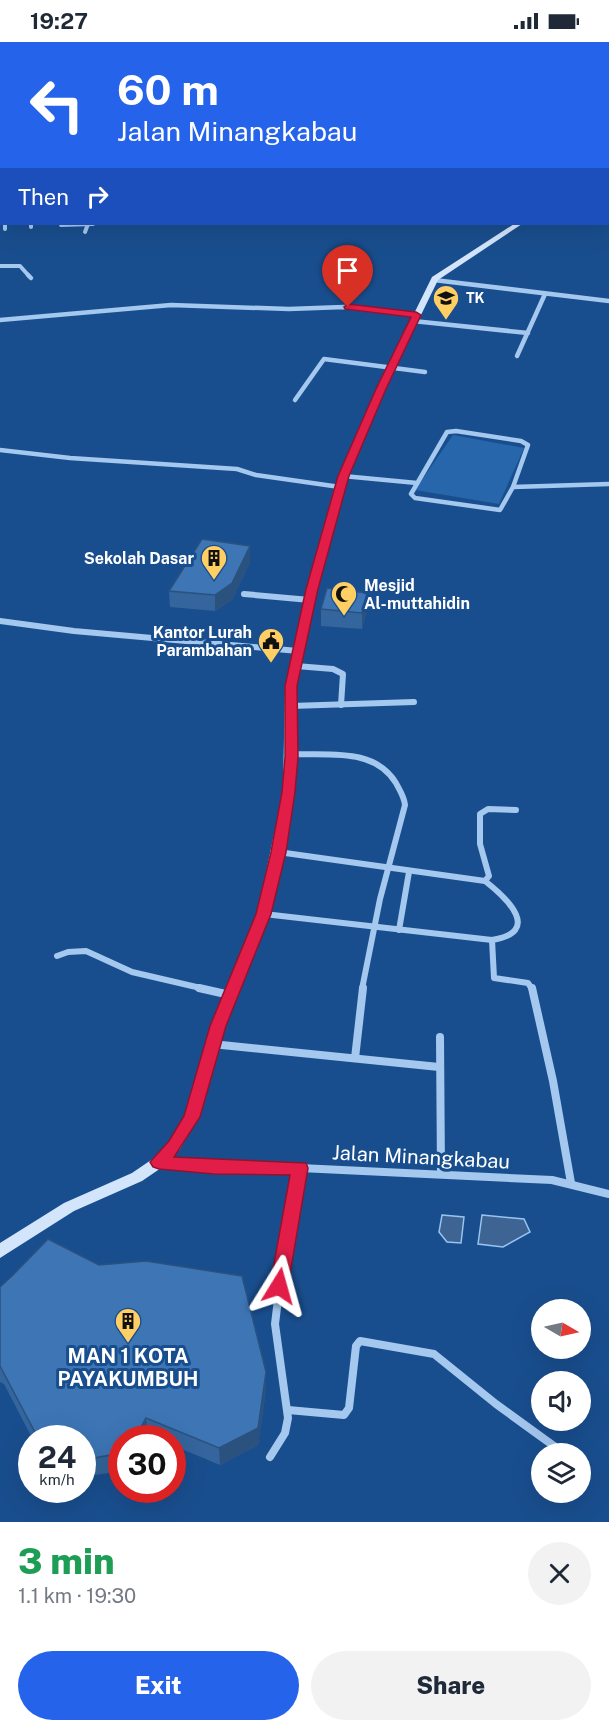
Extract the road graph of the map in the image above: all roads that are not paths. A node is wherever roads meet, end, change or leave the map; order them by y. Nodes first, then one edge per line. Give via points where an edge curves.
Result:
1 (88, 225) edge
2 (516, 225) edge
3 (86, 232) dead end
4 (0, 266) edge
5 (31, 278) dead end
6 (434, 280) junction
7 (545, 294) junction
8 (609, 301) edge
9 (415, 318) junction
10 (0, 320) edge
11 (528, 333) junction
12 (517, 356) dead end
13 (391, 368) junction
14 (425, 372) dead end
15 (295, 400) dead end
16 (0, 450) edge
17 (342, 482) junction
18 (417, 483) junction
19 (609, 484) edge
20 (513, 487) junction
21 (244, 594) dead end
22 (310, 600) junction
23 (0, 621) edge
24 (298, 651) junction
25 (295, 666) junction
26 (414, 702) dead end
27 (341, 705) junction
28 (291, 706) junction
29 (291, 754) junction
30 (516, 810) dead end
31 (278, 852) junction
32 (386, 868) junction
33 (409, 872) junction
34 (485, 881) junction
35 (264, 914) junction
36 (372, 927) junction
37 (399, 930) junction
38 (492, 940) junction
39 (57, 956) dead end
40 (230, 995) junction
41 (440, 1037) dead end
42 (212, 1044) junction
43 (355, 1059) junction
44 (440, 1067) junction
45 (159, 1162) junction
46 (300, 1168) junction
47 (441, 1174) junction
48 (571, 1184) junction
49 (609, 1194) edge
50 (0, 1251) edge
51 (288, 1410) junction
52 (550, 1443) edge
53 (270, 1457) dead end

1 - 3 street
2 - 6 street
4 - 5 street via 20,266
6 - 7 street via 493,284
6 - 9 street
7 - 8 street
7 - 11 street
9 - 10 street via 344,307 171,305
9 - 11 street
9 - 13 street
11 - 12 street
13 - 14 street
13 - 15 street via 324,359
13 - 17 street
16 - 17 street via 237,469 256,475
17 - 18 street
17 - 22 street
18 - 20 street via 411,494 415,498 498,510
18 - 20 street via 445,433 454,431 527,443
19 - 20 street
21 - 22 street
22 - 24 street
23 - 24 street
24 - 25 street
25 - 27 street via 333,669 343,674
25 - 28 street
26 - 27 street
27 - 28 street
28 - 29 street
29 - 31 street via 289,792
29 - 32 street via 360,758 381,765 390,775 405,801
30 - 34 street via 488,810 480,814 480,844 489,876
31 - 32 street
31 - 35 street
32 - 33 street
32 - 36 street
33 - 34 street
33 - 37 street
34 - 38 street via 506,900 518,921 514,936
35 - 36 street
35 - 40 street
36 - 37 street
36 - 43 street via 358,1004
37 - 38 street
38 - 48 street via 494,978 528,983 531,988 554,1081
39 - 40 street via 86,951 132,972
40 - 42 street
41 - 44 street
42 - 43 street
42 - 45 street via 192,1117
43 - 44 street
44 - 47 street
45 - 46 street, Jalan Minangkabau
45 - 50 street via 137,1177 69,1207
46 - 47 street, Jalan Minangkabau
46 - 51 street via 274,1324
47 - 48 street, Jalan Minangkabau via 552,1179
48 - 49 street, Jalan Minangkabau
51 - 52 street via 339,1416 347,1412 356,1346 360,1341 434,1354
51 - 53 street via 285,1433

